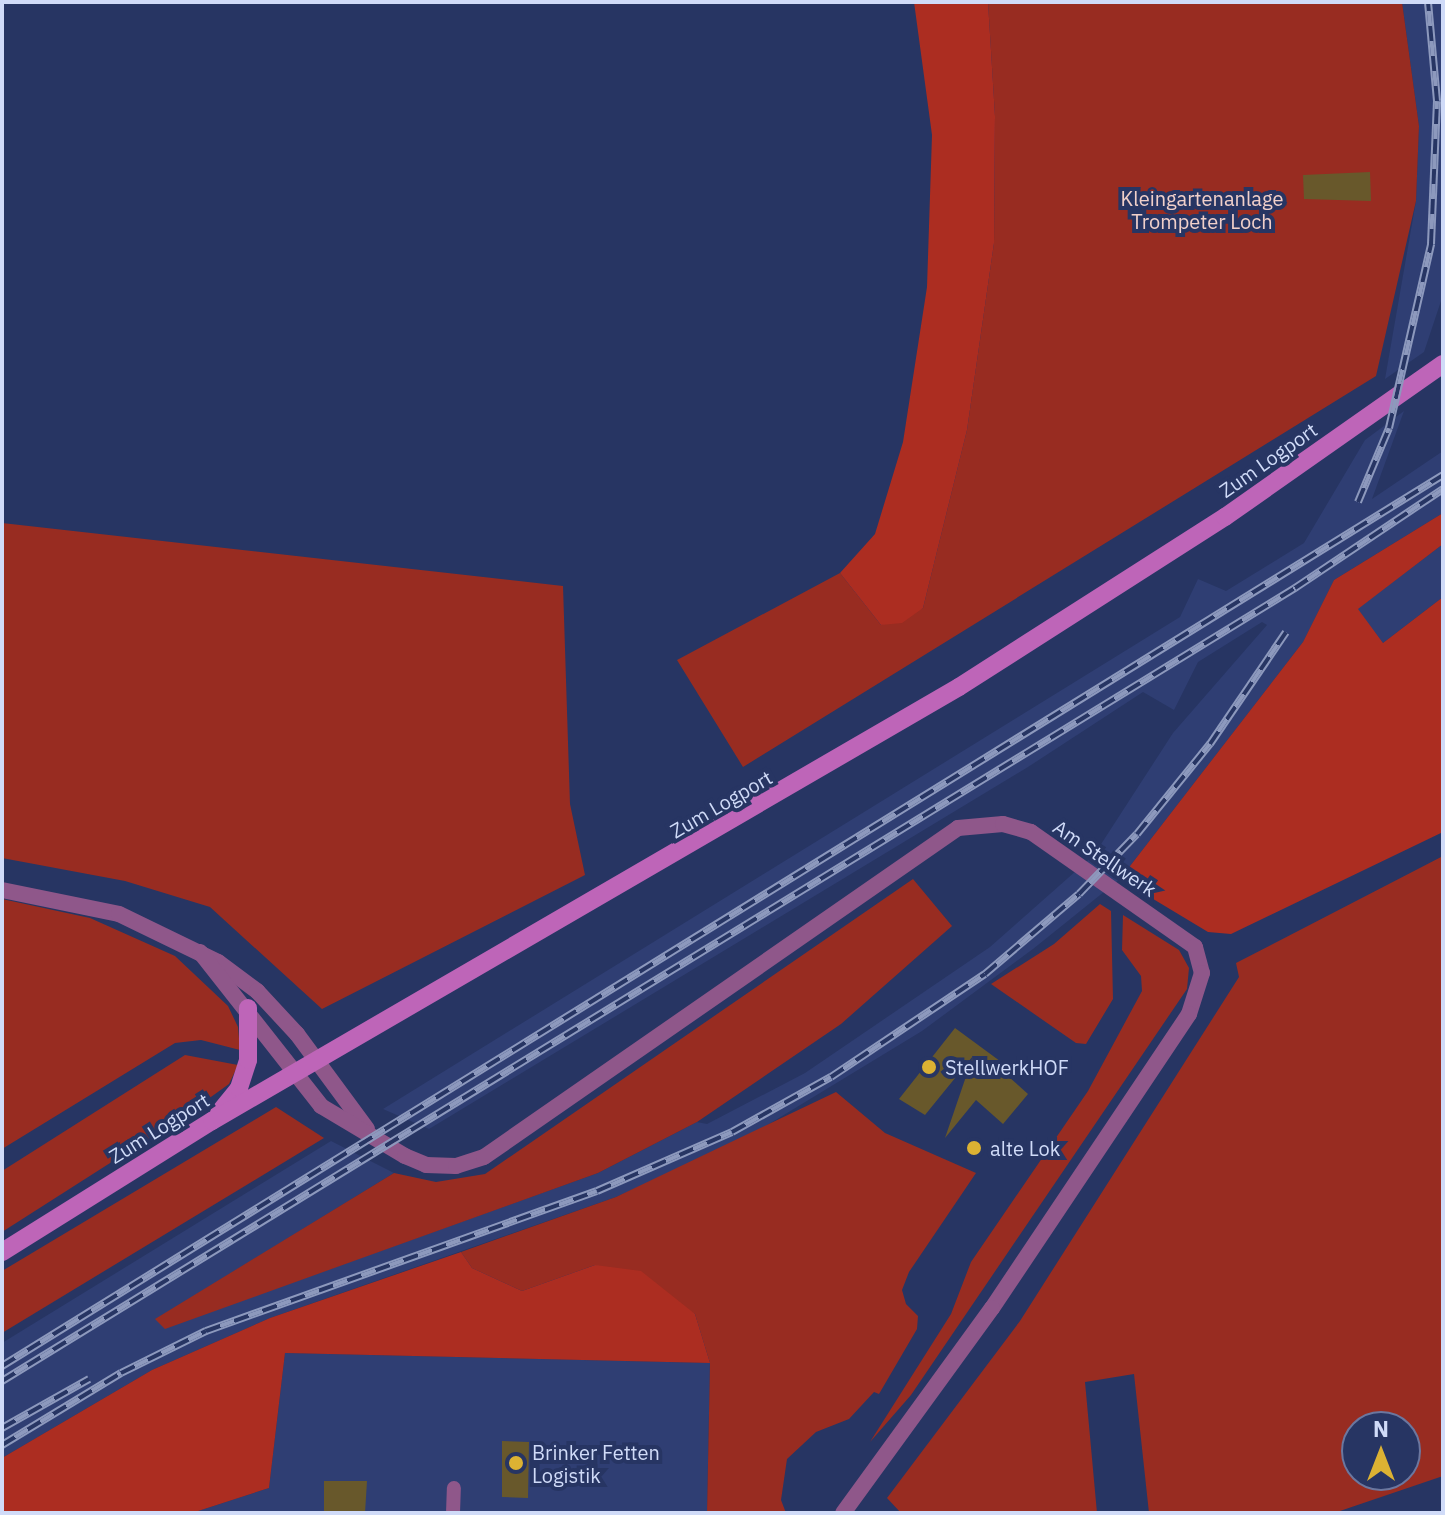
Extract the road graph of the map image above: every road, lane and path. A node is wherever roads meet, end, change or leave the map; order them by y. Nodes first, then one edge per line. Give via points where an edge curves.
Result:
1 (1443, 364) edge
2 (2, 890) edge
3 (200, 952) junction
4 (248, 1008) junction
5 (318, 1059) junction
6 (295, 1073) junction
7 (212, 1121) junction
8 (371, 1133) junction
9 (2, 1252) edge
10 (454, 1488) dead end
11 (453, 1513) edge
12 (843, 1513) edge

1 - 5 main road, Zum Logport via 1099,600 870,742
2 - 3 street, Am Stellwerk via 119,914
3 - 4 street, Am Stellwerk
3 - 5 street, Am Stellwerk via 257,991
4 - 6 street, Am Stellwerk
4 - 7 main road via 248,1060 239,1088
5 - 6 main road, Zum Logport
5 - 8 street, Am Stellwerk
6 - 7 main road, Zum Logport
6 - 8 street, Am Stellwerk via 321,1106
7 - 9 main road, Zum Logport
8 - 12 street, Am Stellwerk via 426,1165 456,1166 484,1157 958,828 990,823 1031,832 1172,928 1195,947 1200,959 1202,973 1189,1014 992,1308
10 - 11 street

